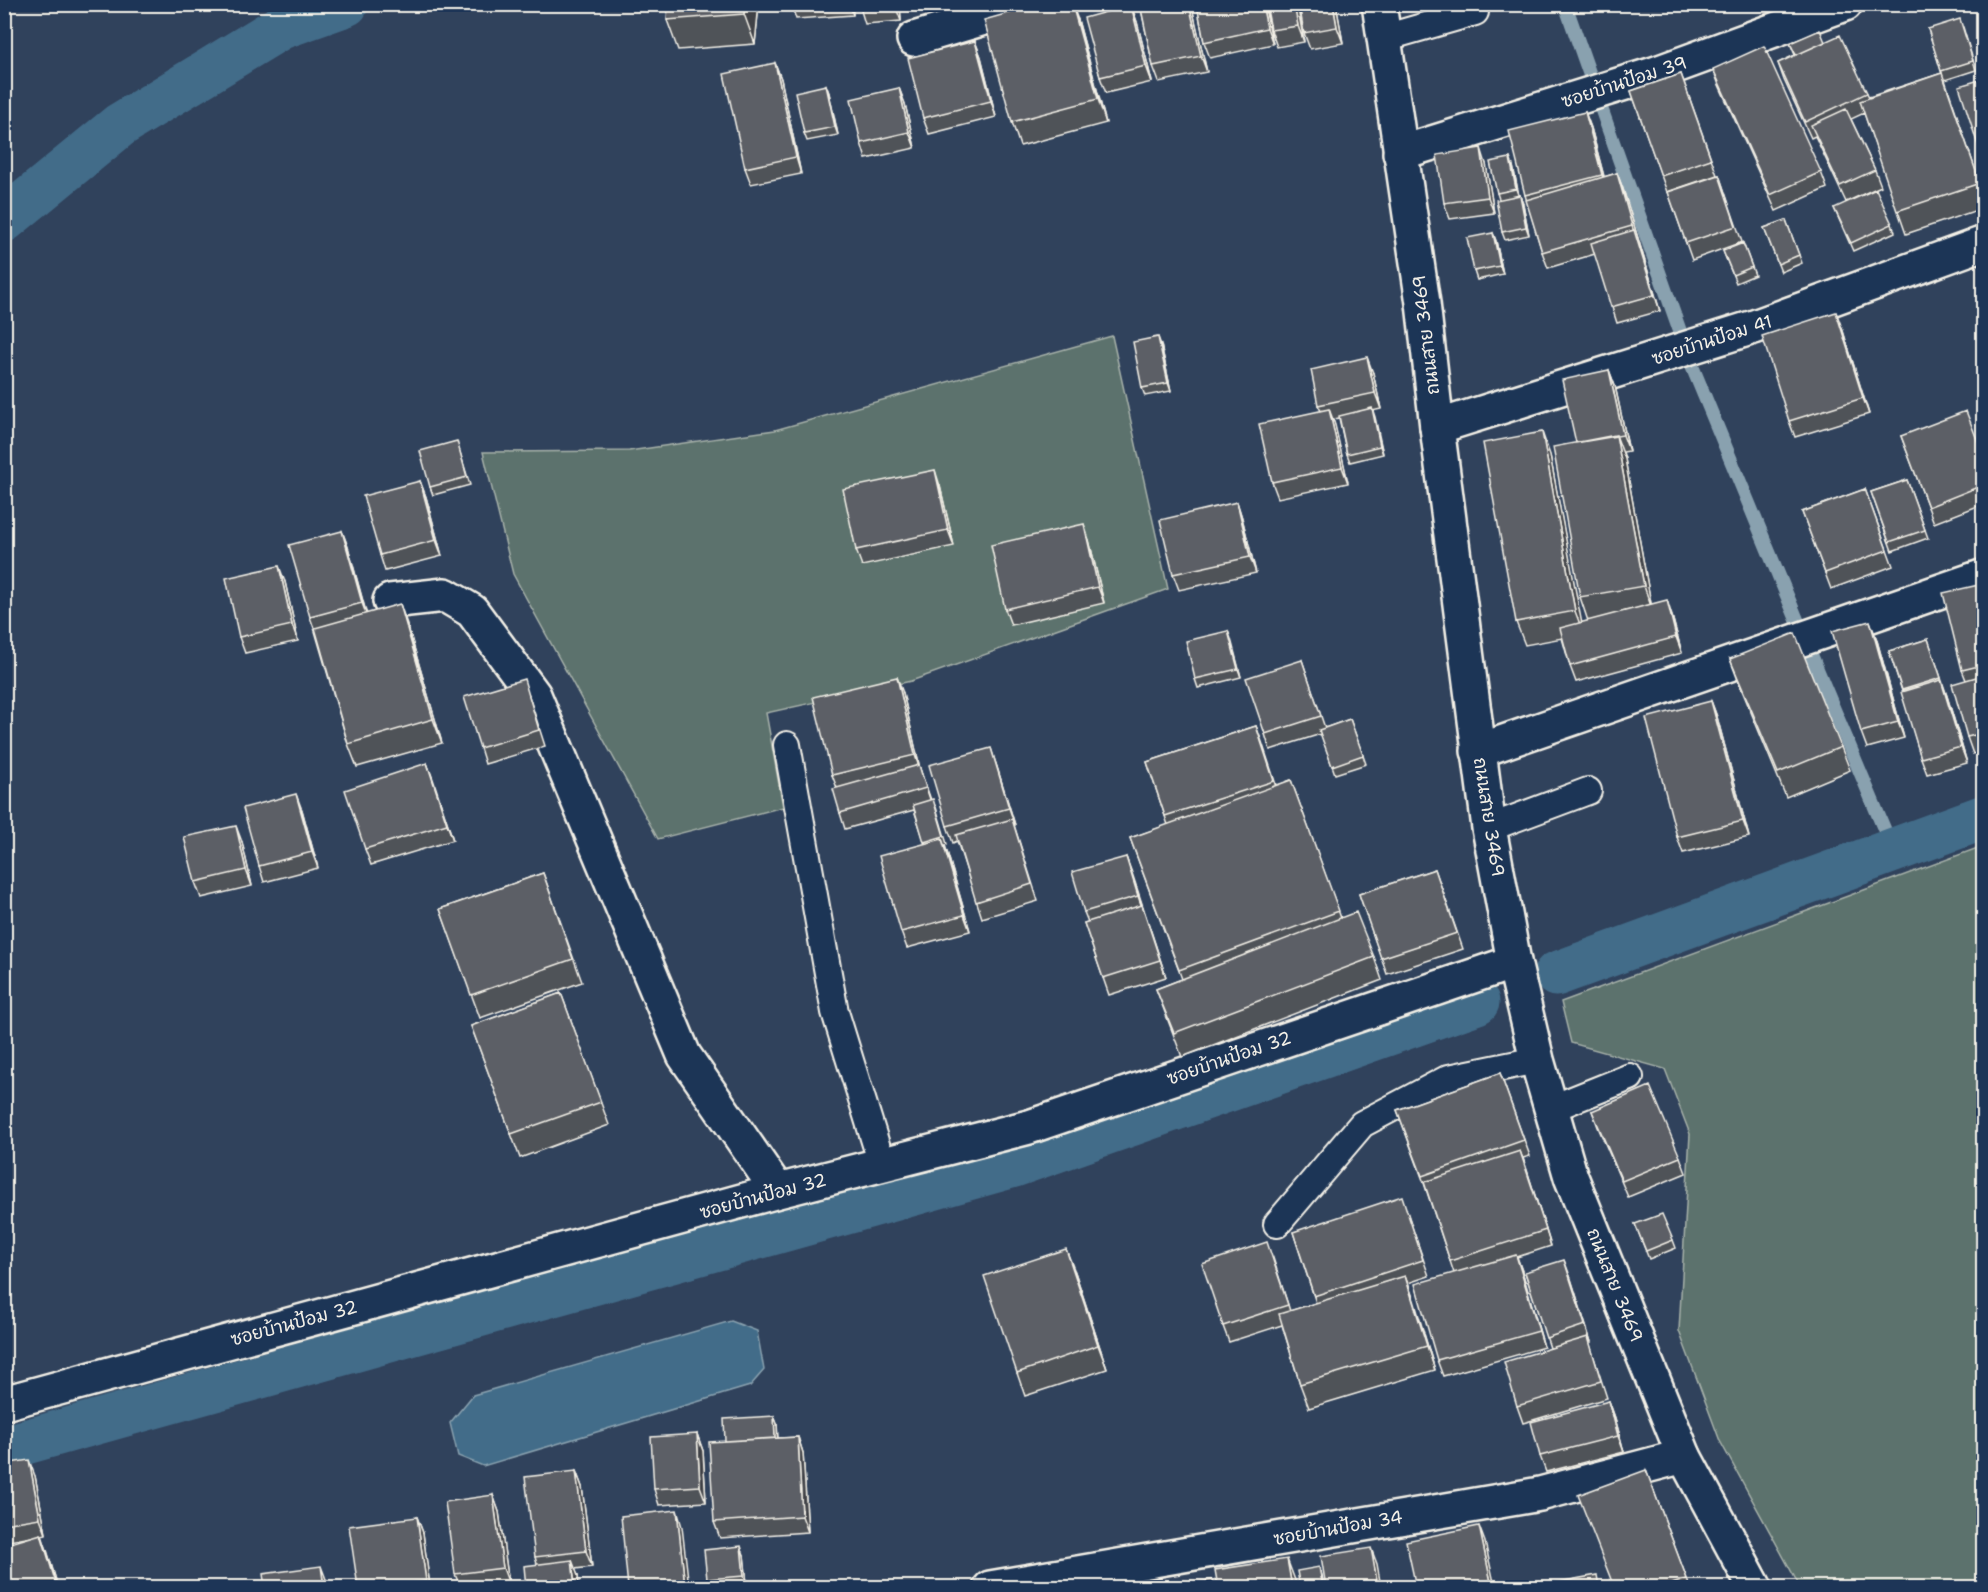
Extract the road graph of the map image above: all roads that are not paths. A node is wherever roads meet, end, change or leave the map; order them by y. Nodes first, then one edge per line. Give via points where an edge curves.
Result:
1 (1031, 4) edge
2 (1379, 4) edge
3 (1845, 4) edge
4 (1475, 12) dead end
5 (1384, 38) junction
6 (914, 39) dead end
7 (1401, 153) junction
8 (1983, 243) edge
9 (1437, 427) junction
10 (1983, 576) edge
11 (390, 601) dead end
12 (787, 745) dead end
13 (1478, 752) junction
14 (1588, 791) dead end
15 (1489, 828) junction
16 (1514, 962) junction
17 (1537, 1060) junction
18 (1630, 1077) dead end
19 (1550, 1109) junction
20 (882, 1164) junction
21 (778, 1191) junction
22 (1277, 1224) dead end
23 (4, 1403) edge
24 (1684, 1456) junction
25 (990, 1587) edge
26 (1755, 1587) edge

1 - 6 street
2 - 5 street, ถนนสาย 3469
3 - 7 street, ซอยบ้านป้อม 39 via 1654,74
4 - 5 lane
5 - 7 street, ถนนสาย 3469
7 - 9 street, ถนนสาย 3469
8 - 9 street, ซอยบ้านป้อม 41 via 1754,327
9 - 13 street, ถนนสาย 3469
10 - 13 street
11 - 21 street via 445,595 472,611 534,695 684,1056
12 - 20 lane via 835,1012
13 - 15 street, ถนนสาย 3469
14 - 15 lane
15 - 16 street, ถนนสาย 3469
16 - 17 street, ถนนสาย 3469
16 - 20 street, ซอยบ้านป้อม 32 via 1029,1127
17 - 19 street, ถนนสาย 3469
17 - 22 lane via 1449,1078 1362,1124
18 - 19 lane
19 - 24 street, ถนนสาย 3469 via 1571,1177
20 - 21 street, ซอยบ้านป้อม 32
21 - 23 street, ซอยบ้านป้อม 32
24 - 25 street, ซอยบ้านป้อม 34 via 1540,1494
24 - 26 street, ถนนสาย 3469

